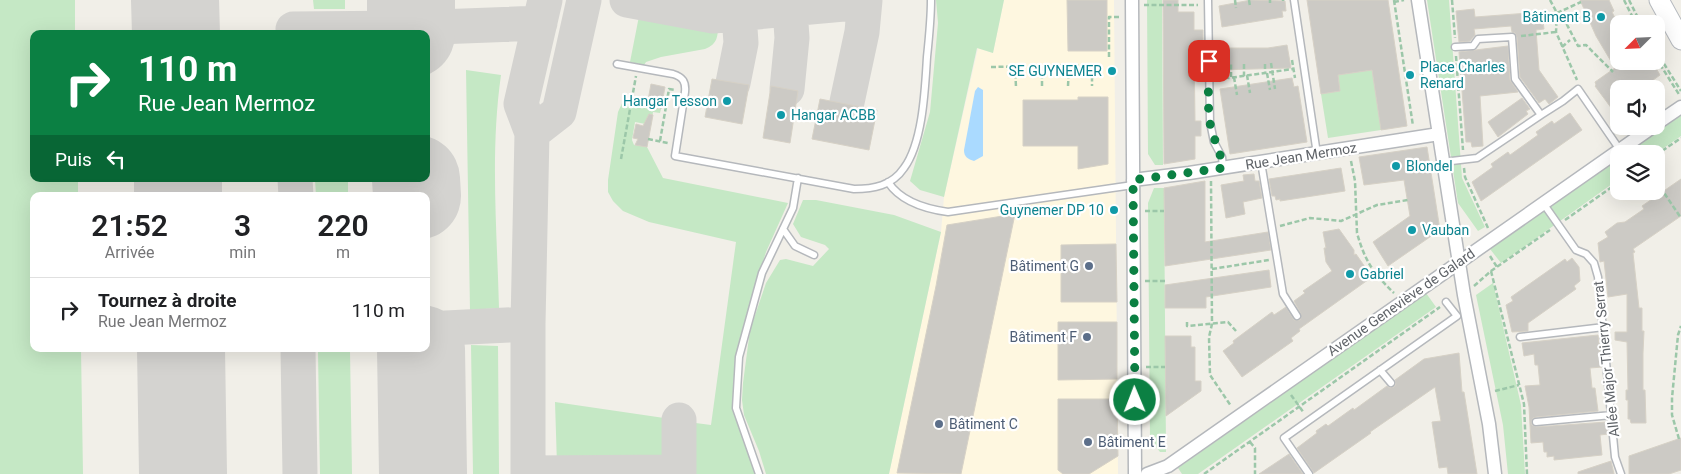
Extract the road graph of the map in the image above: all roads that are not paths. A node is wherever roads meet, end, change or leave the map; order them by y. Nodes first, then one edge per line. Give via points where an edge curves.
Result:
1 (931, 0) edge
2 (1132, 0) edge
3 (1294, 0) edge
4 (1418, 0) edge
5 (1659, 0) edge
6 (1208, 2) edge
7 (1681, 40) edge
8 (1455, 47) road end
9 (617, 64) dead end
10 (1681, 107) edge
11 (1540, 115) junction
12 (1665, 118) edge
13 (1439, 134) junction
14 (1641, 135) edge
15 (1617, 145) edge
16 (1627, 145) edge
17 (1317, 154) junction
18 (1610, 157) edge
19 (1261, 162) junction
20 (1443, 162) junction
21 (1217, 169) junction
22 (798, 178) junction
23 (888, 182) junction
24 (1133, 183) junction
25 (1545, 206) junction
26 (783, 229) junction
27 (814, 256) dead end
28 (1459, 262) junction
29 (1446, 302) road end
30 (1298, 316) dead end
31 (1604, 327) junction
32 (1520, 337) dead end
33 (1380, 370) junction
34 (1391, 383) dead end
35 (1612, 415) junction
36 (1536, 422) dead end
37 (759, 474) edge
38 (1140, 474) edge
39 (1309, 474) edge
40 (1495, 474) edge
41 (1621, 474) edge

1 - 23 lane via 920,124 905,168
2 - 24 street
3 - 17 lane
4 - 13 street
5 - 7 street
6 - 21 lane via 1210,122 1214,142 1222,157
8 - 11 lane via 1473,46 1478,39 1512,38 1515,79
9 - 22 lane via 681,77 686,86 675,156
10 - 12 street, Avenue Geneviève de Galard
11 - 15 lane via 1578,89
11 - 20 lane via 1477,158
13 - 17 street, Rue Jean Mermoz
13 - 20 street
14 - 16 street, Avenue Geneviève de Galard
17 - 19 street, Rue Jean Mermoz
18 - 25 street, Avenue Geneviève de Galard
19 - 21 street, Rue Jean Mermoz
19 - 30 lane via 1283,294
20 - 28 street
21 - 24 street, Rue Jean Mermoz
22 - 23 lane via 854,189 881,187
22 - 26 lane via 793,208
23 - 24 lane via 896,193 911,202 948,212
24 - 38 street via 1134,367
25 - 28 street, Avenue Geneviève de Galard
25 - 31 lane, Allée Major Thierry Serrat via 1576,250 1586,254 1594,263
26 - 27 lane via 795,246
26 - 37 lane via 762,273 739,357 736,408
28 - 38 street, Avenue Geneviève de Galard via 1168,466
28 - 40 street via 1488,417
29 - 33 lane via 1457,316
31 - 32 lane
31 - 35 lane, Allée Major Thierry Serrat
33 - 34 lane
33 - 39 lane via 1284,438
35 - 36 lane
35 - 41 lane, Allée Major Thierry Serrat via 1615,457

